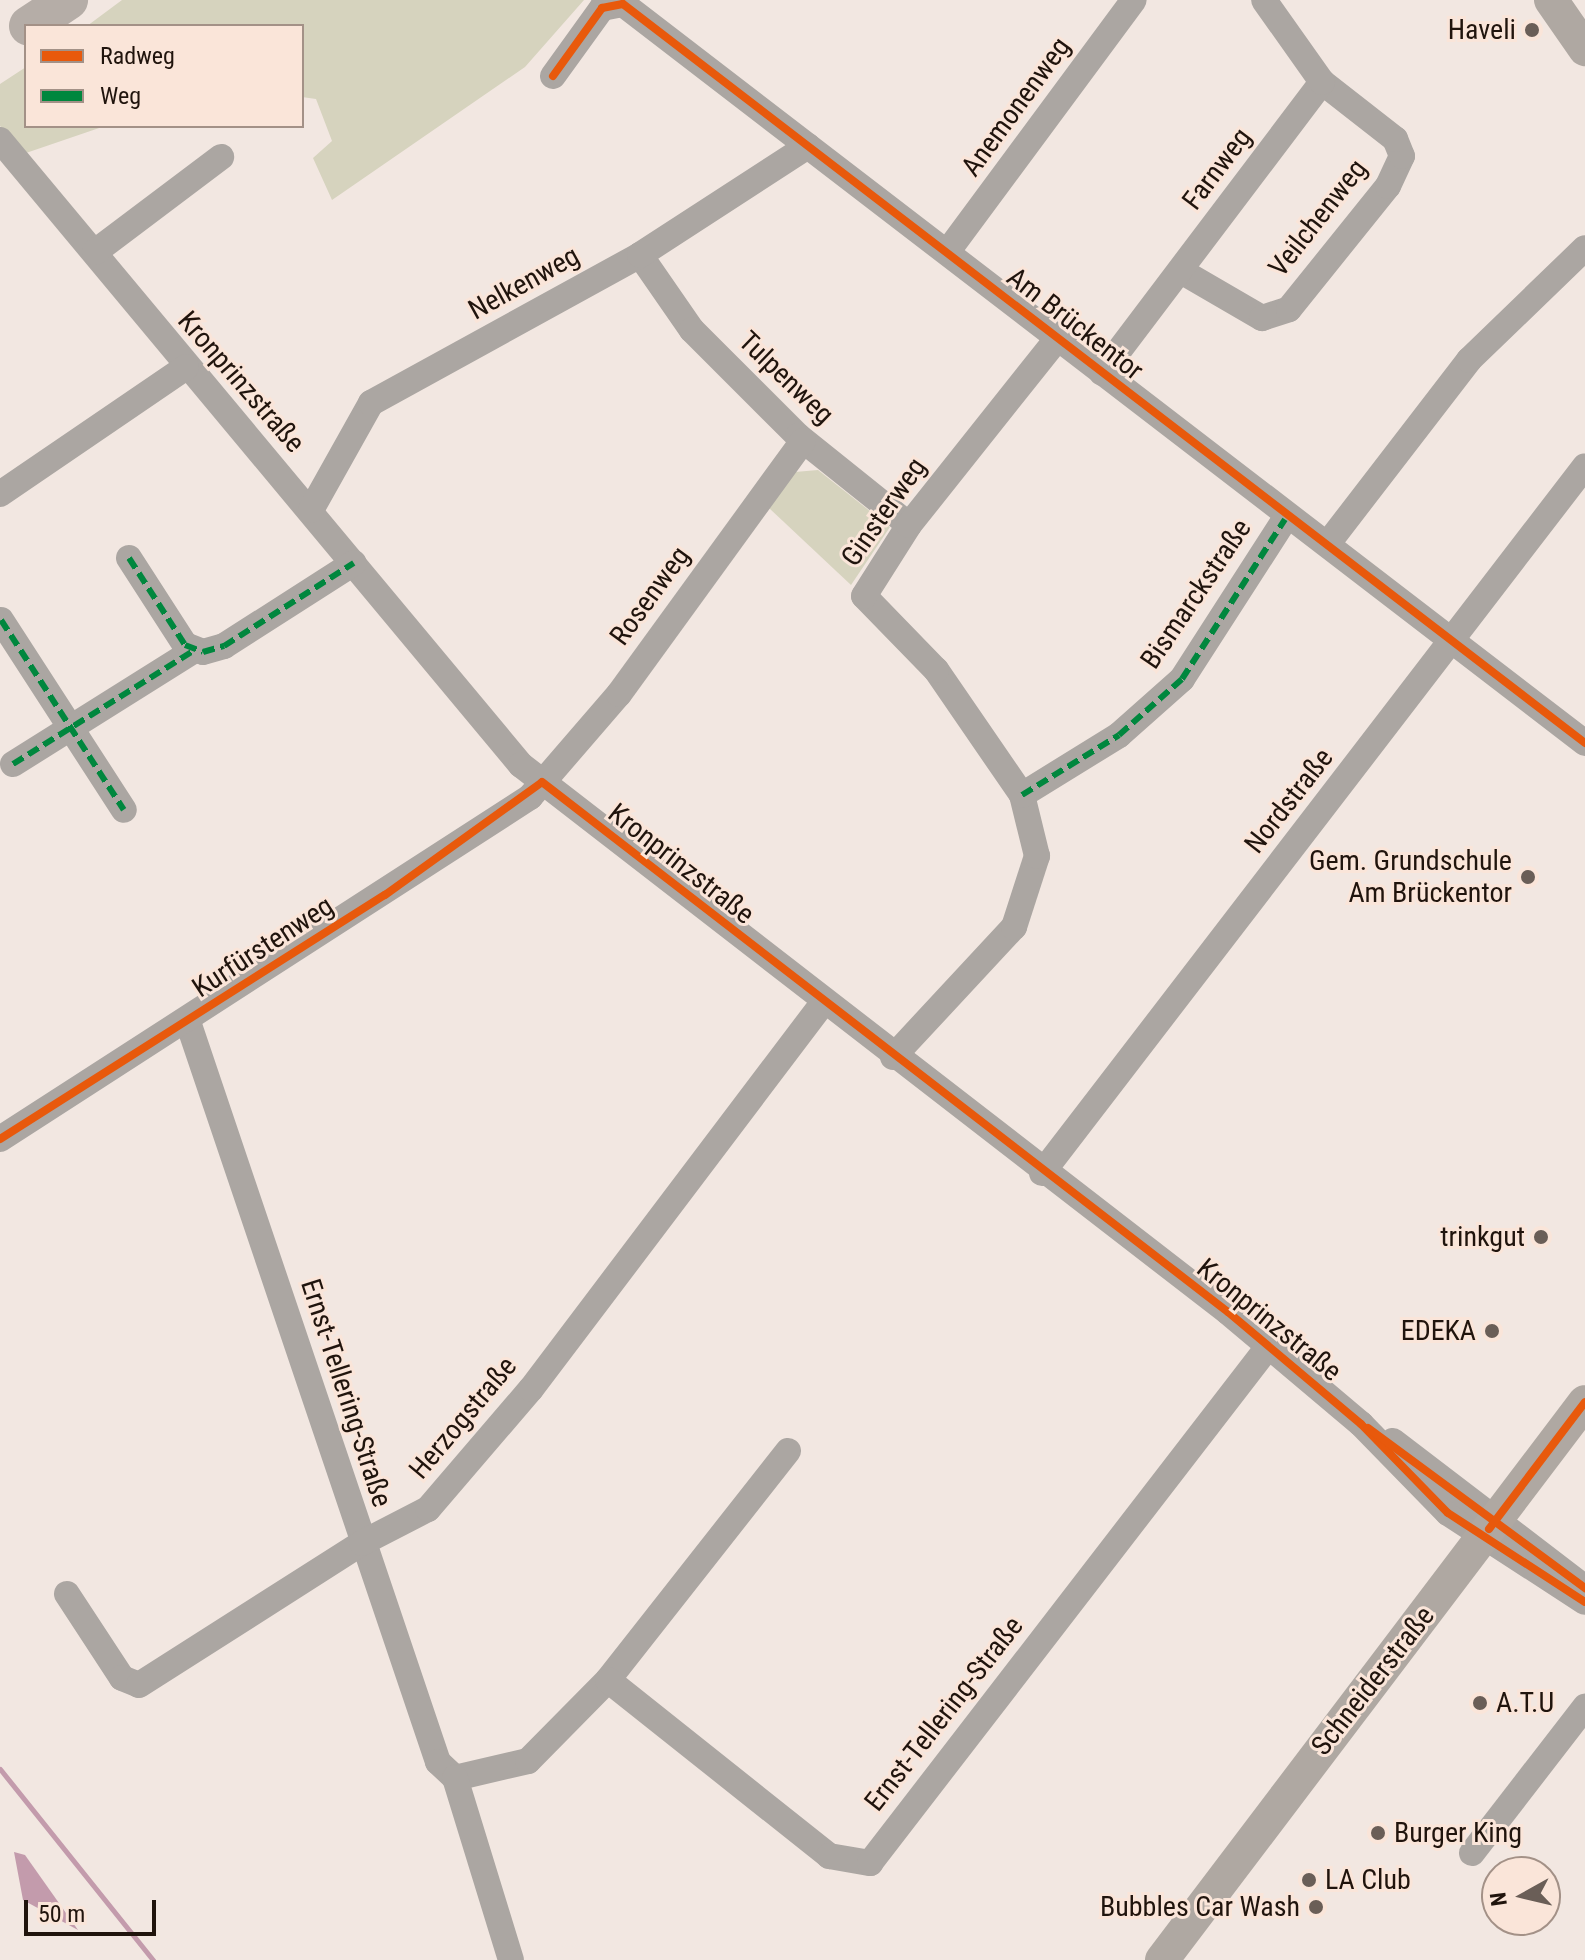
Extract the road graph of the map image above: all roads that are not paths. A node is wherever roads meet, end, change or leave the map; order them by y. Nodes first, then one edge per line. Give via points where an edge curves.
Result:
1 (68, 0) edge
2 (1134, 0) edge
3 (1264, 0) edge
4 (1551, 0) edge
5 (32, 24) edge
6 (24, 29) edge
7 (0, 45) edge
8 (1585, 49) edge
9 (553, 76) dead end
10 (1322, 82) junction
11 (0, 140) edge
12 (808, 146) junction
13 (221, 157) dead end
14 (1585, 248) edge
15 (948, 251) junction
16 (95, 252) junction
17 (640, 255) junction
18 (1181, 271) junction
19 (1056, 340) junction
20 (186, 367) junction
21 (1102, 373) junction
22 (803, 441) junction
23 (1585, 466) edge
24 (0, 494) edge
25 (311, 510) junction
26 (1285, 519) junction
27 (909, 525) junction
28 (1329, 542) junction
29 (129, 558) dead end
30 (354, 563) junction
31 (1, 620) edge
32 (1453, 642) junction
33 (193, 651) junction
34 (71, 727) junction
35 (1585, 743) edge
36 (13, 764) dead end
37 (542, 782) junction
38 (1022, 795) junction
39 (124, 810) dead end
40 (823, 1003) junction
41 (188, 1022) junction
42 (893, 1057) junction
43 (0, 1139) edge
44 (1042, 1173) junction
45 (1268, 1347) junction
46 (1585, 1402) edge
47 (788, 1451) dead end
48 (1489, 1529) junction
49 (362, 1543) junction
50 (1585, 1588) edge
51 (67, 1594) dead end
52 (1585, 1602) edge
53 (608, 1680) junction
54 (1585, 1707) edge
55 (455, 1778) junction
56 (1472, 1853) dead end
57 (511, 1960) edge
58 (1162, 1960) edge

1 - 5 highway
2 - 15 street, Anemonenweg
3 - 10 street
4 - 8 main road
6 - 7 highway
9 - 12 street, Am Brückentor via 602,8 617,2
10 - 18 street, Farnweg
10 - 18 street, Veilchenweg via 1395,139 1402,156 1388,186 1289,309 1262,318
11 - 16 street, Kronprinzstraße
12 - 15 street, Am Brückentor
12 - 17 street, Nelkenweg
13 - 16 street
14 - 28 street via 1469,360
15 - 19 street, Am Brückentor
16 - 20 street, Kronprinzstraße
17 - 22 street, Tulpenweg via 692,330
17 - 25 street, Nelkenweg via 371,403
18 - 21 street, Farnweg
19 - 21 street, Am Brückentor
19 - 27 street, Ginsterweg
20 - 24 street
20 - 25 street, Kronprinzstraße
21 - 26 street, Am Brückentor
22 - 27 street, Tulpenweg
22 - 37 street, Rosenweg via 619,694
23 - 32 street, Nordstraße
25 - 30 street, Kronprinzstraße
26 - 28 street, Am Brückentor
26 - 38 street, Bismarckstraße via 1182,679 1119,735
27 - 38 street, Ginsterweg via 864,596 936,670
28 - 32 street, Am Brückentor
29 - 33 street
30 - 33 street via 224,646
30 - 37 street, Kronprinzstraße
31 - 34 street
32 - 35 street, Am Brückentor
32 - 44 street, Nordstraße
33 - 34 street
34 - 36 street
34 - 39 street
37 - 40 street, Kronprinzstraße
37 - 41 street, Kurfürstenweg via 411,877
38 - 42 street via 1037,856 1028,900 1014,927
40 - 42 street, Kronprinzstraße
40 - 49 street, Herzogstraße via 531,1389 428,1509
41 - 43 street, Kurfürstenweg
41 - 49 street, Ernst-Tellering-Straße
42 - 44 street, Kronprinzstraße
44 - 45 street, Kronprinzstraße
45 - 48 street, Kronprinzstraße
45 - 53 street, Ernst-Tellering-Straße via 870,1863 829,1856
46 - 48 main road, Schneiderstraße
47 - 53 street
48 - 50 street, Kronprinzstraße
48 - 52 street, Kronprinzstraße
48 - 58 main road, Schneiderstraße
49 - 51 street, Herzogstraße via 139,1685 122,1678
49 - 55 street, Ernst-Tellering-Straße via 438,1762
53 - 55 street via 528,1761
54 - 56 street
55 - 57 street, Ernst-Tellering-Straße

